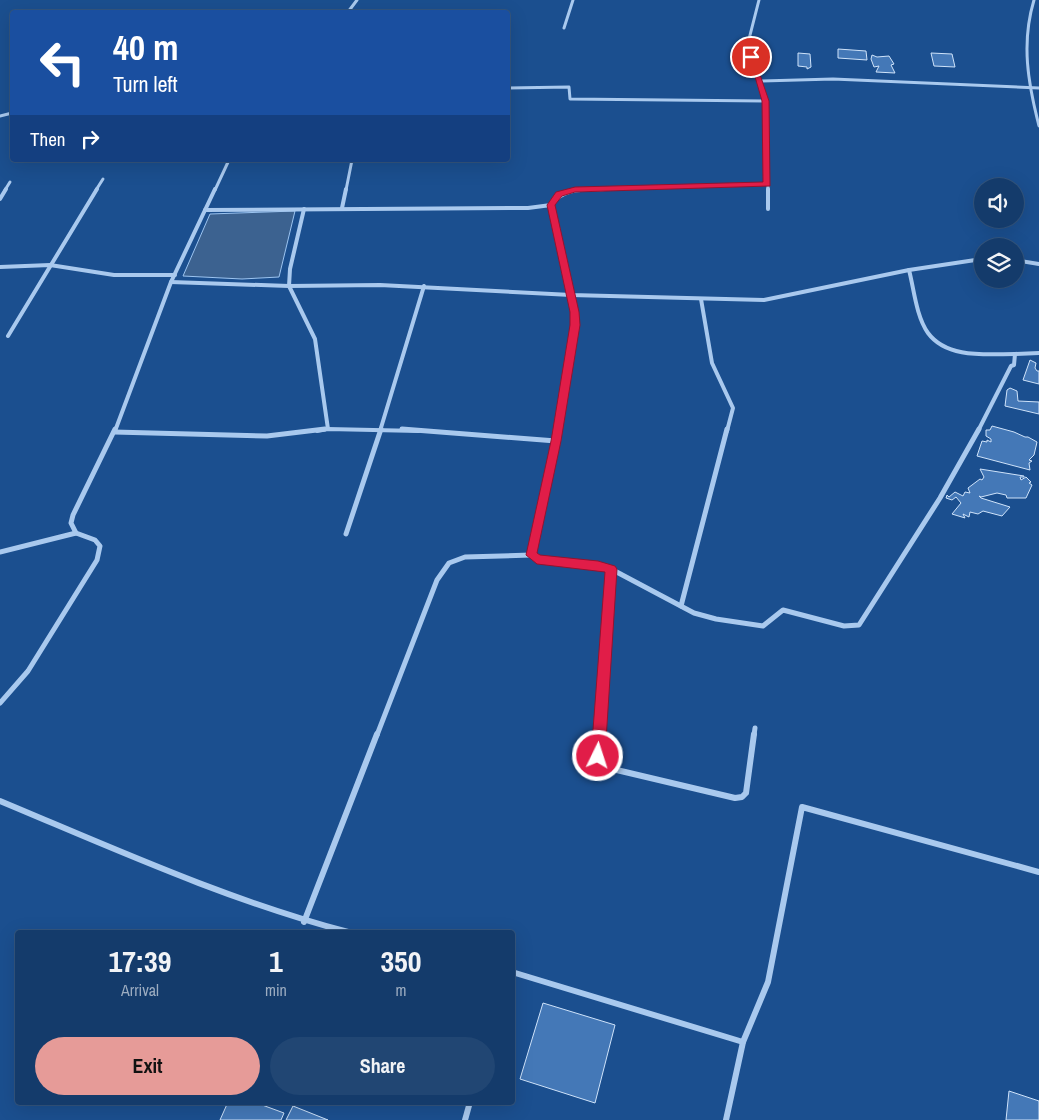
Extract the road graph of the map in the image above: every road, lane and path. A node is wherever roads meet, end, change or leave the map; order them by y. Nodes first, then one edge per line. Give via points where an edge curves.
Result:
1 (573, 0) edge
2 (759, 0) edge
3 (1034, 0) edge
4 (564, 28) dead end
5 (760, 81) junction
6 (510, 88) edge
7 (1029, 88) junction
8 (1039, 88) edge
9 (766, 101) junction
10 (1039, 126) edge
11 (228, 162) edge
12 (352, 162) edge
13 (102, 179) dead end
14 (10, 182) dead end
15 (767, 184) junction
16 (0, 199) edge
17 (551, 205) junction
18 (342, 208) junction
19 (304, 209) junction
20 (768, 209) dead end
21 (205, 210) junction
22 (974, 260) edge
23 (1024, 262) edge
24 (1039, 264) edge
25 (50, 265) junction
26 (0, 267) edge
27 (908, 270) junction
28 (175, 275) junction
29 (171, 282) junction
30 (289, 286) junction
31 (424, 286) junction
32 (571, 295) junction
33 (701, 300) junction
34 (8, 336) dead end
35 (1039, 353) edge
36 (1015, 354) junction
37 (328, 429) junction
38 (381, 429) junction
39 (114, 432) junction
40 (556, 441) junction
41 (76, 533) junction
42 (346, 534) dead end
43 (0, 552) edge
44 (531, 555) junction
45 (611, 569) junction
46 (681, 606) junction
47 (0, 703) edge
48 (755, 728) dead end
49 (0, 801) edge
50 (1039, 872) edge
51 (304, 922) junction
52 (339, 930) edge
53 (515, 973) edge
54 (743, 1042) junction
55 (469, 1105) edge
56 (464, 1120) edge
57 (726, 1120) edge

1 - 4 street
2 - 5 street via 748,43
3 - 7 street via 1027,18 1024,47
5 - 7 street via 833,79
5 - 9 street
6 - 9 street via 569,87 570,99
7 - 8 street
7 - 10 street
9 - 15 street
11 - 21 street
12 - 18 street
13 - 25 street
14 - 16 street
15 - 17 street via 575,190 559,194
15 - 20 street
17 - 18 street via 528,208
17 - 32 street
18 - 19 street
19 - 21 street
19 - 30 street
21 - 28 street
22 - 27 street
23 - 24 street
25 - 26 street
25 - 28 street via 114,275
25 - 34 street
27 - 33 street via 764,300
27 - 36 street via 927,332 938,344 963,353
28 - 29 street
29 - 30 street
29 - 39 street
30 - 31 street
30 - 37 street via 315,340
31 - 32 street
31 - 38 street
32 - 33 street
32 - 40 street via 575,325
33 - 46 street via 712,363 733,408
35 - 36 street
36 - 46 street via 1014,364 943,495 859,625 844,626 783,610 769,624 757,626 703,616
37 - 38 street
37 - 39 street via 267,436
38 - 40 street
38 - 42 street
39 - 41 street via 73,515
40 - 44 street
41 - 43 street
41 - 47 street via 95,540 100,546 97,560 28,671
44 - 45 street via 537,559
44 - 51 street via 465,557 449,563 437,580
45 - 46 street
45 - 48 street via 598,756 604,767 742,797 746,793
49 - 51 street via 227,895
50 - 54 street via 802,808 768,982
51 - 52 street
53 - 54 street
54 - 57 street
55 - 56 street

